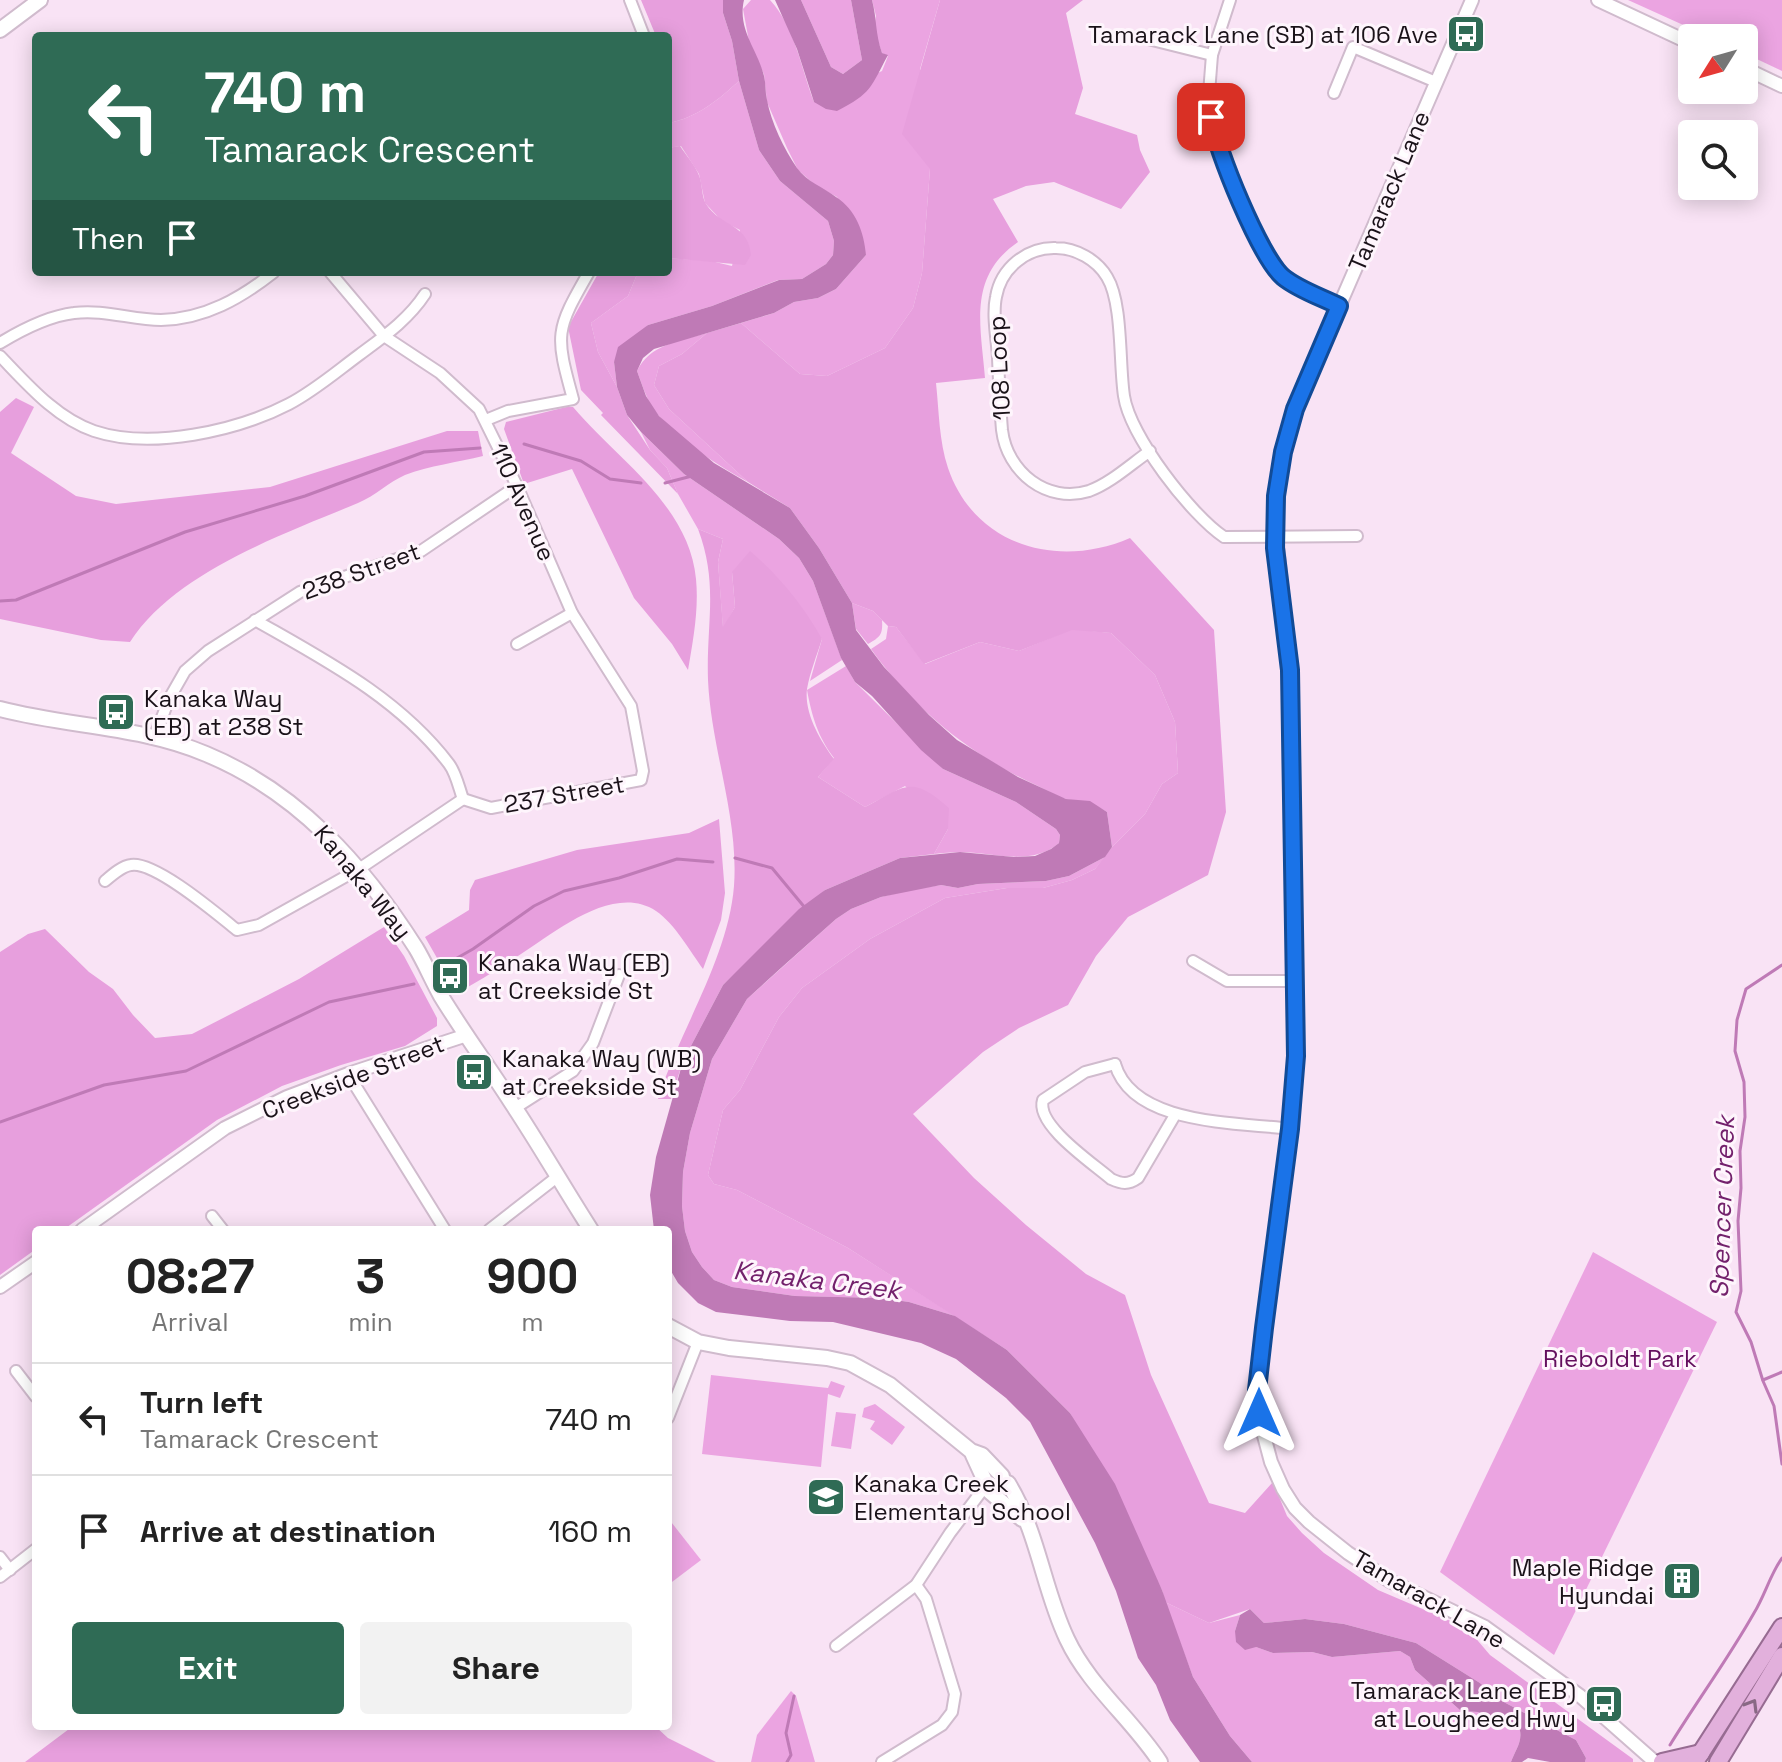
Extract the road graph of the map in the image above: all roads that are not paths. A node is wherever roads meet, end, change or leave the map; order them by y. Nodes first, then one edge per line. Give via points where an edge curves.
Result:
1 (40, 0) edge
2 (630, 0) edge
3 (1230, 0) edge
4 (1472, 0) edge
5 (1598, 0) edge
6 (0, 30) edge
7 (642, 32) edge
8 (1678, 37) edge
9 (1144, 38) dead end
10 (1212, 55) junction
11 (1758, 75) edge
12 (1436, 82) junction
13 (1782, 86) edge
14 (1334, 93) dead end
15 (269, 276) edge
16 (333, 276) edge
17 (587, 276) edge
18 (425, 294) dead end
19 (1339, 306) junction
20 (384, 336) junction
21 (0, 343) edge
22 (0, 356) edge
23 (486, 420) junction
24 (1150, 451) junction
25 (517, 486) junction
26 (1357, 536) dead end
27 (1275, 538) junction
28 (572, 613) junction
29 (255, 620) junction
30 (517, 644) dead end
31 (0, 709) edge
32 (155, 736) junction
33 (641, 780) joint
34 (463, 799) junction
35 (359, 869) junction
36 (105, 881) dead end
37 (1193, 961) dead end
38 (619, 975) dead end
39 (1295, 981) junction
40 (467, 1035) junction
41 (348, 1074) junction
42 (515, 1108) junction
43 (1175, 1115) junction
44 (1290, 1129) junction
45 (557, 1177) junction
46 (212, 1216) dead end
47 (88, 1226) edge
48 (220, 1226) edge
49 (443, 1226) edge
50 (494, 1226) edge
51 (588, 1226) edge
52 (32, 1265) edge
53 (0, 1287) edge
54 (672, 1328) edge
55 (698, 1342) junction
56 (16, 1371) dead end
57 (32, 1392) edge
58 (672, 1408) edge
59 (971, 1451) junction
60 (1005, 1480) junction
61 (992, 1490) junction
62 (1030, 1526) junction
63 (32, 1552) edge
64 (0, 1557) edge
65 (10, 1570) junction
66 (0, 1577) edge
67 (916, 1585) junction
68 (1782, 1627) edge
69 (836, 1646) dead end
70 (1782, 1656) edge
71 (1698, 1757) edge
72 (1722, 1759) edge
73 (882, 1762) edge
74 (1160, 1762) edge
75 (1655, 1762) edge
76 (1662, 1762) edge

1 - 6 main road
2 - 7 street
3 - 10 street
4 - 12 street, Tamarack Lane
5 - 8 street
9 - 10 street
10 - 19 street via 1213,129 1264,253 1290,282
11 - 13 street
12 - 14 street via 1353,47
12 - 19 street, Tamarack Lane
15 - 21 street via 240,297 205,312 163,320 75,313 29,326
16 - 20 street, 110 Avenue
17 - 23 street via 560,332 573,399
18 - 20 street
19 - 27 street, Tamarack Lane via 1289,426 1278,478
20 - 22 street via 277,410 211,431 145,439 95,431 75,422 37,395
20 - 23 street, 110 Avenue via 455,385
23 - 25 street, 110 Avenue
24 - 24 street, 108 Loop via 1127,411 1114,294 1105,273 1082,254 1063,248 1019,259 1004,275 996,297 1003,433 1011,460 1041,488 1076,494 1101,485
24 - 27 street via 1209,527 1224,537
25 - 28 street, 110 Avenue
25 - 29 street, 238 Street via 421,551 300,592
26 - 27 street
27 - 39 street, Tamarack Lane via 1290,670
28 - 30 street
28 - 33 street, 110 Avenue via 631,706
29 - 32 street, 238 Street via 185,671
29 - 34 street via 351,674 411,723 451,766
31 - 32 main road, Kanaka Way
32 - 35 main road, Kanaka Way via 205,753 263,783 315,822
33 - 34 street, 237 Street via 491,808
34 - 35 street
35 - 36 street via 259,925 237,930 170,879 142,866 123,867
35 - 40 main road, Kanaka Way via 418,951
37 - 39 street via 1227,981
38 - 42 street via 593,1043 573,1071
39 - 44 street, Tamarack Lane
40 - 41 street, Creekside Street
40 - 42 main road, Kanaka Way
41 - 47 street, Creekside Street via 225,1128
41 - 49 street
42 - 45 main road, Kanaka Way
43 - 43 street via 1139,1097 1122,1081 1117,1062 1085,1072 1043,1100 1042,1113 1050,1126 1122,1184 1138,1178
43 - 44 street
44 - 75 street, Tamarack Lane via 1257,1390 1271,1462 1292,1504 1373,1571 1469,1618 1530,1659
45 - 50 street
45 - 51 main road, Kanaka Way
46 - 48 street
52 - 53 street
54 - 55 main road
55 - 58 street
55 - 59 main road via 850,1363 890,1385
56 - 57 street
59 - 60 main road via 982,1455
59 - 61 main road
60 - 61 main road via 1007,1492
60 - 62 main road
61 - 62 main road
61 - 67 street via 950,1533
62 - 74 main road via 1068,1641
63 - 65 street
64 - 65 street
65 - 66 street
67 - 69 street
67 - 73 street via 926,1599 955,1694 952,1712 942,1725
68 - 71 highway
72 -> 70 highway
71 - 76 highway

